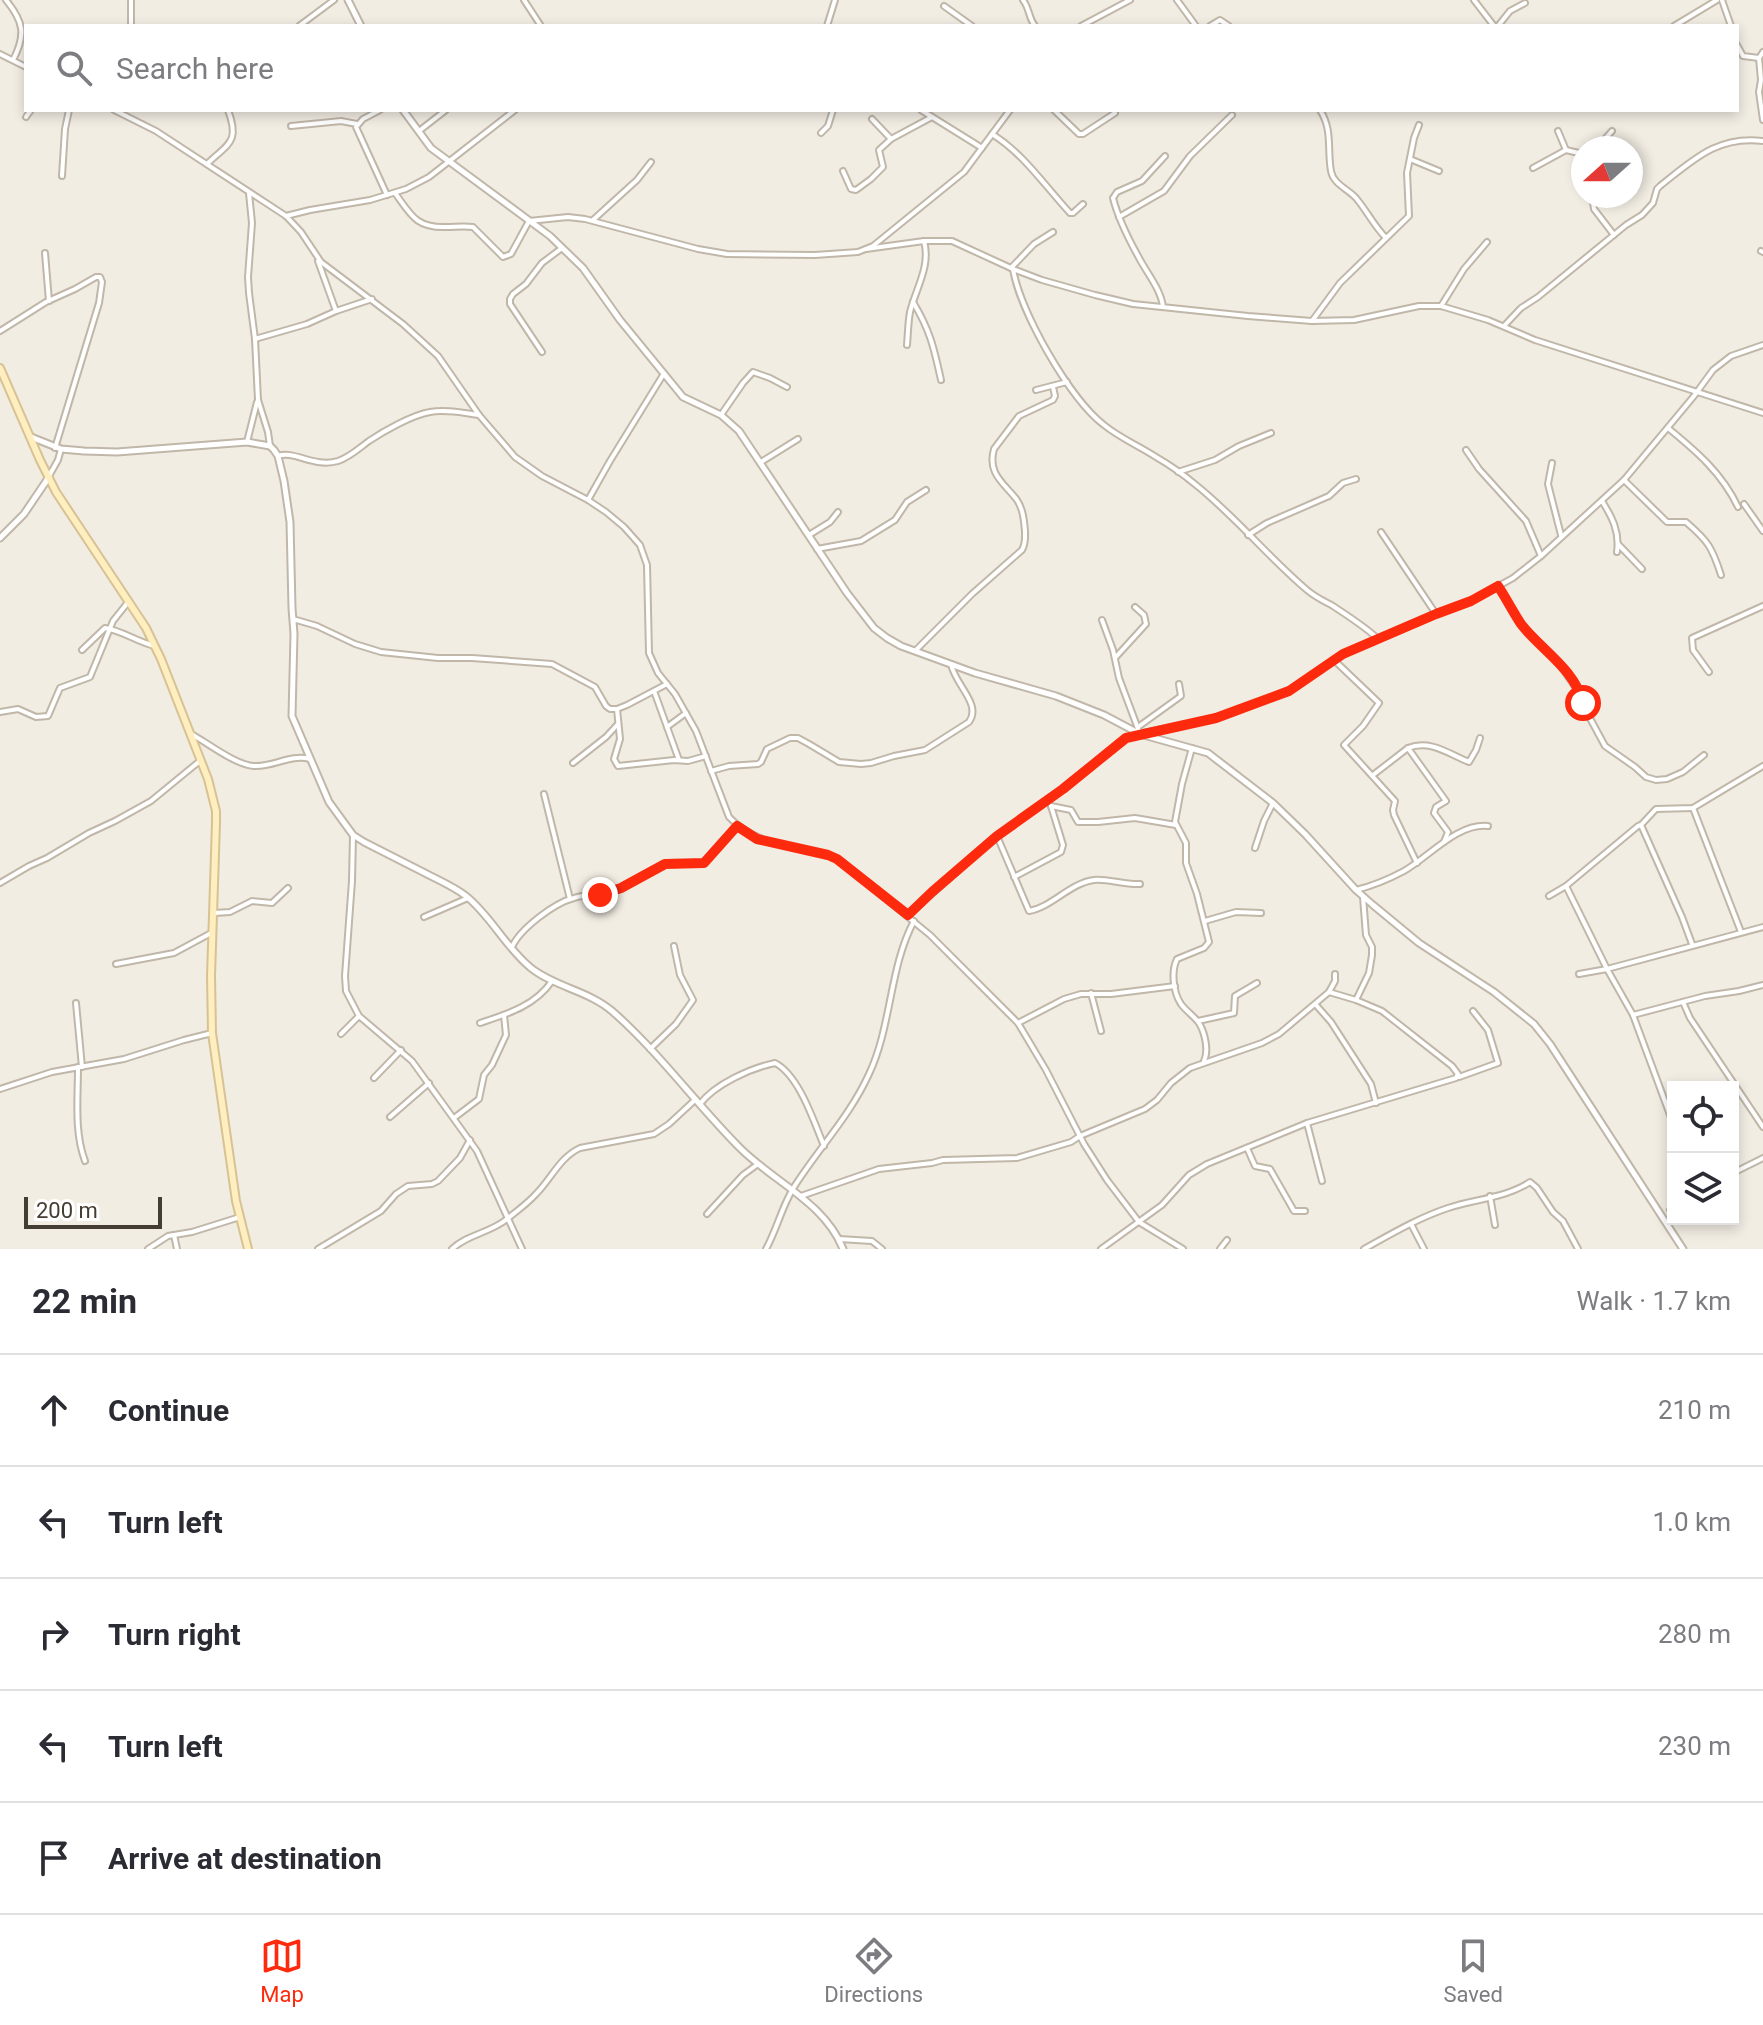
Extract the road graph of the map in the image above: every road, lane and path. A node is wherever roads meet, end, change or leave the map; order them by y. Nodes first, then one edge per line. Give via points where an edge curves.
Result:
1 (6, 0) edge
2 (131, 0) edge
3 (334, 0) edge
4 (348, 0) edge
5 (524, 0) edge
6 (835, 0) edge
7 (1023, 0) edge
8 (1130, 0) edge
9 (1177, 0) edge
10 (1474, 0) edge
11 (1720, 0) edge
12 (1525, 3) dead end
13 (944, 6) dead end
14 (131, 24) edge
15 (302, 24) edge
16 (360, 24) edge
17 (540, 24) edge
18 (828, 24) edge
19 (969, 24) edge
20 (1034, 24) edge
21 (1085, 24) edge
22 (1195, 24) edge
23 (1494, 24) edge
24 (1498, 24) edge
25 (1678, 24) edge
26 (1730, 24) edge
27 (1739, 49) edge
28 (1763, 52) edge
29 (0, 54) edge
30 (1759, 58) junction
31 (13, 60) junction
32 (24, 66) edge
33 (30, 112) edge
34 (69, 112) edge
35 (118, 112) edge
36 (229, 112) edge
37 (377, 112) edge
38 (404, 112) edge
39 (443, 112) edge
40 (512, 112) edge
41 (832, 112) edge
42 (924, 112) edge
43 (933, 112) edge
44 (1008, 112) edge
45 (1056, 112) edge
46 (1321, 112) edge
47 (1115, 113) dead end
48 (1232, 115) dead end
49 (930, 116) junction
50 (26, 117) dead end
51 (872, 119) dead end
52 (1763, 120) edge
53 (357, 124) junction
54 (1419, 125) dead end
55 (291, 126) dead end
56 (1558, 131) dead end
57 (1612, 131) dead end
58 (417, 132) junction
59 (821, 133) dead end
60 (992, 134) junction
61 (1608, 136) edge
62 (891, 139) junction
63 (1763, 141) edge
64 (982, 148) junction
65 (1566, 150) junction
66 (1571, 151) edge
67 (1165, 156) dead end
68 (1410, 159) junction
69 (448, 162) junction
70 (651, 162) dead end
71 (207, 164) junction
72 (1533, 168) dead end
73 (843, 171) dead end
74 (1439, 171) dead end
75 (62, 176) dead end
76 (249, 193) junction
77 (395, 193) junction
78 (387, 195) junction
79 (1083, 204) dead end
80 (1594, 208) edge
81 (286, 216) junction
82 (1119, 217) junction
83 (593, 220) junction
84 (529, 221) junction
85 (1053, 232) dead end
86 (1614, 235) junction
87 (1386, 238) junction
88 (924, 241) junction
89 (1487, 242) dead end
90 (562, 248) junction
91 (866, 249) junction
92 (45, 253) dead end
93 (317, 258) junction
94 (1012, 269) junction
95 (372, 299) junction
96 (49, 301) junction
97 (913, 302) junction
98 (1441, 306) junction
99 (1163, 307) junction
100 (336, 311) junction
101 (1312, 321) junction
102 (1503, 326) junction
103 (0, 331) edge
104 (255, 339) junction
105 (907, 345) dead end
106 (1763, 345) edge
107 (542, 352) dead end
108 (0, 368) edge
109 (663, 375) junction
110 (941, 380) dead end
111 (1067, 382) junction
112 (8, 387) junction
113 (787, 387) dead end
114 (1053, 387) junction
115 (1036, 390) dead end
116 (1697, 392) junction
117 (0, 394) edge
118 (258, 400) junction
119 (1763, 413) edge
120 (479, 415) junction
121 (721, 415) junction
122 (1668, 428) junction
123 (1271, 433) dead end
124 (30, 437) junction
125 (798, 439) dead end
126 (247, 442) junction
127 (270, 446) junction
128 (58, 448) junction
129 (1466, 450) dead end
130 (278, 456) junction
131 (761, 462) junction
132 (1552, 463) dead end
133 (1178, 472) junction
134 (49, 477) junction
135 (1356, 479) dead end
136 (1624, 480) junction
137 (926, 490) dead end
138 (588, 500) junction
139 (1602, 501) junction
140 (838, 512) dead end
141 (1763, 531) edge
142 (1381, 532) dead end
143 (809, 535) junction
144 (1248, 535) junction
145 (1561, 535) junction
146 (0, 538) edge
147 (1618, 544) junction
148 (817, 549) junction
149 (1617, 552) dead end
150 (1541, 556) junction
151 (1642, 569) dead end
152 (1721, 575) dead end
153 (1498, 586) junction
154 (129, 601) junction
155 (1135, 607) dead end
156 (1762, 609) edge
157 (1436, 614) junction
158 (293, 619) junction
159 (1102, 620) dead end
160 (110, 628) junction
161 (1377, 638) junction
162 (155, 646) junction
163 (82, 650) dead end
164 (915, 651) junction
165 (1115, 658) junction
166 (1334, 660) junction
167 (951, 664) junction
168 (1709, 672) dead end
169 (667, 684) junction
170 (1179, 684) dead end
171 (654, 691) junction
172 (617, 709) junction
173 (0, 712) edge
174 (686, 713) junction
175 (618, 724) junction
176 (667, 727) junction
177 (1139, 730) junction
178 (191, 733) junction
179 (1480, 738) dead end
180 (1192, 748) junction
181 (1408, 748) junction
182 (1704, 755) dead end
183 (706, 756) junction
184 (311, 759) junction
185 (201, 760) junction
186 (679, 760) junction
187 (573, 763) dead end
188 (1763, 766) edge
189 (711, 771) junction
190 (1373, 775) junction
191 (544, 794) dead end
192 (1049, 803) junction
193 (1273, 803) junction
194 (1693, 808) junction
195 (1176, 825) junction
196 (1641, 825) junction
197 (737, 826) junction
198 (1488, 826) dead end
199 (353, 835) junction
200 (997, 836) junction
201 (1444, 842) junction
202 (1255, 848) dead end
203 (1417, 863) junction
204 (1014, 877) junction
205 (0, 883) edge
206 (1140, 884) dead end
207 (1566, 886) junction
208 (288, 888) dead end
209 (1356, 890) junction
210 (1549, 896) dead end
211 (1363, 897) junction
212 (468, 898) junction
213 (570, 899) junction
214 (214, 913) junction
215 (1261, 913) dead end
216 (908, 915) junction
217 (424, 917) dead end
218 (914, 921) junction
219 (1205, 921) junction
220 (1763, 927) edge
221 (213, 932) junction
222 (1741, 932) junction
223 (1692, 945) junction
224 (674, 946) dead end
225 (512, 947) junction
226 (116, 964) dead end
227 (1607, 969) junction
228 (1335, 974) dead end
229 (1579, 974) dead end
230 (552, 981) junction
231 (1257, 983) dead end
232 (1763, 985) edge
233 (1175, 986) junction
234 (1329, 992) junction
235 (1091, 993) junction
236 (1356, 1000) junction
237 (1683, 1002) junction
238 (76, 1003) dead end
239 (1316, 1005) junction
240 (1473, 1011) dead end
241 (504, 1015) junction
242 (1633, 1015) junction
243 (359, 1016) junction
244 (1198, 1021) junction
245 (480, 1023) dead end
246 (1018, 1023) junction
247 (1101, 1031) dead end
248 (212, 1033) junction
249 (341, 1034) dead end
250 (650, 1049) junction
251 (401, 1050) junction
252 (1203, 1062) junction
253 (80, 1067) junction
254 (374, 1078) dead end
255 (1456, 1078) junction
256 (429, 1083) junction
257 (0, 1089) edge
258 (698, 1102) junction
259 (1376, 1103) junction
260 (1667, 1107) edge
261 (390, 1117) dead end
262 (454, 1118) junction
263 (1307, 1123) junction
264 (1763, 1127) edge
265 (1080, 1136) junction
266 (470, 1140) junction
267 (824, 1146) junction
268 (1247, 1148) junction
269 (1763, 1158) edge
270 (85, 1161) dead end
271 (758, 1164) junction
272 (1739, 1170) edge
273 (1322, 1181) dead end
274 (792, 1191) junction
275 (801, 1196) junction
276 (1490, 1196) junction
277 (1305, 1211) dead end
278 (707, 1214) dead end
279 (240, 1217) junction
280 (508, 1219) junction
281 (1139, 1222) junction
282 (1411, 1224) junction
283 (1495, 1225) dead end
284 (174, 1235) junction
285 (839, 1239) junction
286 (1227, 1240) dead end
287 (148, 1249) edge
288 (177, 1249) edge
289 (248, 1249) edge
290 (318, 1249) edge
291 (452, 1249) edge
292 (522, 1249) edge
293 (766, 1249) edge
294 (843, 1249) edge
295 (882, 1249) edge
296 (1101, 1249) edge
297 (1183, 1249) edge
298 (1220, 1249) edge
299 (1364, 1249) edge
300 (1424, 1249) edge
301 (1578, 1249) edge
302 (1683, 1249) edge

1 - 31 street via 17,12 22,30
2 - 14 street
3 - 15 street
4 - 16 street
5 - 17 street
6 - 18 street
7 - 20 street
8 - 21 street
9 - 22 street
10 - 23 street
11 - 25 street
11 - 26 street
12 - 24 street
13 - 19 street
27 - 30 street via 1743,56
28 - 30 street
29 - 31 street
30 - 52 street
31 - 32 street
33 - 50 street
34 - 75 street
35 - 71 street
36 - 71 street via 232,140
37 - 53 street
38 - 58 street
39 - 58 street
40 - 69 street
41 - 59 street
42 - 49 street
43 - 49 street
44 - 60 street
45 - 47 street via 1079,134
46 - 87 street via 1328,125 1333,177
48 - 82 street via 1190,156 1162,194
49 - 62 street
49 - 64 street
51 - 62 street
53 - 55 street
53 - 78 street
54 - 68 street
56 - 65 street
57 - 61 street
58 - 69 street
60 - 64 street
60 - 79 street via 1011,146 1070,213
62 - 73 street via 879,150 880,172 856,190
63 - 86 street via 1739,140 1704,152 1660,186 1650,207
64 - 91 street via 964,172
65 - 66 street
65 - 72 street
67 - 82 street via 1142,181 1117,192
68 - 74 street
68 - 87 street via 1409,216
69 - 77 street
69 - 84 street
70 - 83 street
71 - 76 street
76 - 81 street
76 - 104 street via 248,277
77 - 78 street
77 - 84 street via 420,224 473,227 503,257 511,254
78 - 81 street
80 - 86 street
81 - 93 street
82 - 99 street
83 - 84 street
83 - 91 street via 727,254 815,255
84 - 90 street
85 - 94 street
86 - 102 street
87 - 101 street via 1340,283
88 - 91 street
88 - 94 street via 952,241
88 - 97 street via 925,267
89 - 98 street
90 - 107 street via 510,299
90 - 109 street
92 - 96 street
93 - 95 street
93 - 100 street
94 - 99 street via 1095,295
94 - 111 street via 1032,322
95 - 100 street
95 - 120 street via 438,356
96 - 103 street
96 - 128 street via 100,277 99,303
97 - 105 street
97 - 110 street via 930,334
98 - 101 street
98 - 102 street
99 - 101 street
100 - 104 street
102 - 116 street
104 - 118 street
106 - 116 street via 1721,362
108 - 112 main road
109 - 121 street via 683,397
109 - 138 street
111 - 114 street
111 - 133 street via 1103,425
112 - 117 street
112 - 124 main road
113 - 121 street via 753,372
114 - 115 street
114 - 164 street via 1053,400 1019,416 992,455 998,478 1022,510 1025,545
116 - 119 street
116 - 122 street
118 - 126 street
118 - 127 street
120 - 130 street via 422,414 336,461
120 - 138 street via 515,457
121 - 131 street
122 - 136 street
122 - 141 street via 1713,468
123 - 133 street
124 - 128 street
124 - 134 main road
125 - 131 street
126 - 127 street
126 - 128 street via 117,452
127 - 130 street
128 - 134 street
129 - 150 street via 1526,521
130 - 158 street via 290,522
131 - 143 street
132 - 145 street via 1548,484
133 - 144 street
134 - 146 street
134 - 154 main road
135 - 144 street
136 - 139 street
136 - 152 street via 1667,522 1686,522 1705,538
137 - 148 street via 907,502 895,520 861,541
138 - 169 street via 624,527 644,554 649,653
139 - 145 street
139 - 147 street via 1614,521
140 - 143 street
142 - 157 street
143 - 148 street
144 - 161 street via 1310,593
145 - 150 street
147 - 149 street
147 - 151 street
148 - 164 street via 874,628
150 - 153 street
153 - 157 street
153 - 182 street via 1522,625 1577,689 1605,746 1656,780 1683,772
154 - 160 street
154 - 162 main road
155 - 165 street via 1146,624
156 - 168 street via 1692,638 1693,650
157 - 161 street
158 - 172 street via 381,652 552,664 595,687 606,706
158 - 184 street via 292,716
159 - 165 street
160 - 162 street
160 - 163 street
160 - 173 street via 90,677 60,688 48,716 18,709
161 - 166 street
162 - 178 main road
164 - 167 street
165 - 177 street
166 - 177 street via 1289,691 1247,708
166 - 190 street via 1379,703 1344,745
167 - 177 street via 1056,696
167 - 189 street via 974,708 973,716 925,750 848,764 790,738 767,749 758,764
169 - 171 street
169 - 174 street
170 - 177 street via 1181,696
171 - 172 street
171 - 176 street
172 - 175 street
174 - 176 street
174 - 183 street
175 - 186 street via 618,766
175 - 187 street
176 - 186 street
177 - 180 street
177 - 192 street
178 - 184 street via 252,766
178 - 185 main road
179 - 181 street via 1469,762 1435,746
180 - 193 street via 1208,753
180 - 195 street
181 - 190 street
181 - 201 street via 1446,801 1434,813 1448,832
183 - 186 street
183 - 189 street
184 - 199 street via 329,802
185 - 205 street via 151,801
185 - 214 main road via 216,811
188 - 194 street
189 - 197 street via 724,810
190 - 203 street via 1395,801 1394,815
191 - 213 street
192 - 195 street via 1071,810 1078,822 1135,818
192 - 200 street
192 - 204 street via 1061,852
193 - 202 street
193 - 209 street
194 - 196 street via 1656,809
194 - 222 street
195 - 219 street via 1186,843 1186,863
196 - 207 street
196 - 223 street
197 - 213 street via 704,863 665,864 610,893
197 - 216 street via 757,839 837,859
198 - 201 street
199 - 212 street
199 - 243 street via 345,982
200 - 204 street
200 - 216 street
201 - 203 street
203 - 209 street
204 - 206 street via 1031,911 1094,880
207 - 210 street
207 - 227 street
208 - 214 street via 272,903 252,901
209 - 211 street
211 - 236 street via 1372,955
211 - 302 street via 1534,1024
212 - 217 street
212 - 225 street
213 - 225 street via 525,929
214 - 221 main road
215 - 219 street via 1236,912
216 - 218 street
218 - 246 street
218 - 267 street via 869,1074
219 - 233 street via 1207,946 1177,959
220 - 222 street
221 - 226 street via 174,953
221 - 248 main road
222 - 223 street
223 - 227 street
224 - 250 street via 693,1000
225 - 230 street
227 - 229 street
227 - 242 street
228 - 234 street
230 - 241 street via 535,1000
230 - 250 street via 605,1005
231 - 244 street via 1235,996 1234,1013
232 - 237 street
233 - 235 street
233 - 244 street via 1177,998
234 - 236 street
234 - 239 street
235 - 246 street via 1064,999
235 - 247 street
236 - 255 street via 1388,1016 1452,1066
237 - 242 street
237 - 264 street
238 - 253 street
239 - 252 street via 1271,1039
239 - 259 street via 1371,1084
240 - 255 street via 1488,1030 1498,1063
241 - 245 street
241 - 262 street via 506,1035 484,1075 479,1099
242 - 260 street
243 - 249 street
243 - 251 street
244 - 252 street via 1208,1052
246 - 265 street
248 - 253 street
248 - 279 main road
250 - 258 street
251 - 254 street
251 - 256 street
252 - 265 street via 1175,1079 1145,1109
253 - 257 street
253 - 270 street via 77,1113
255 - 259 street
256 - 261 street
256 - 262 street
258 - 267 street via 718,1086 781,1065
258 - 271 street
258 - 280 street via 654,1134 569,1153
259 - 263 street
262 - 266 street
263 - 268 street
263 - 273 street
265 - 275 street via 1017,1158 879,1169
265 - 281 street
266 - 280 street
266 - 290 street via 438,1181 408,1186 381,1211
267 - 274 street
268 - 277 street via 1255,1166 1270,1169 1294,1211
268 - 281 street via 1189,1175
269 - 272 street
271 - 274 street
271 - 278 street
274 - 275 street
274 - 293 street
275 - 285 street
276 - 282 street
276 - 283 street
276 - 301 street via 1530,1182
279 - 284 street
279 - 289 main road
280 - 291 street
280 - 292 street
281 - 296 street
281 - 297 street
282 - 299 street
282 - 300 street
284 - 287 street
284 - 288 street
285 - 294 street
285 - 295 street via 872,1241
286 - 298 street

